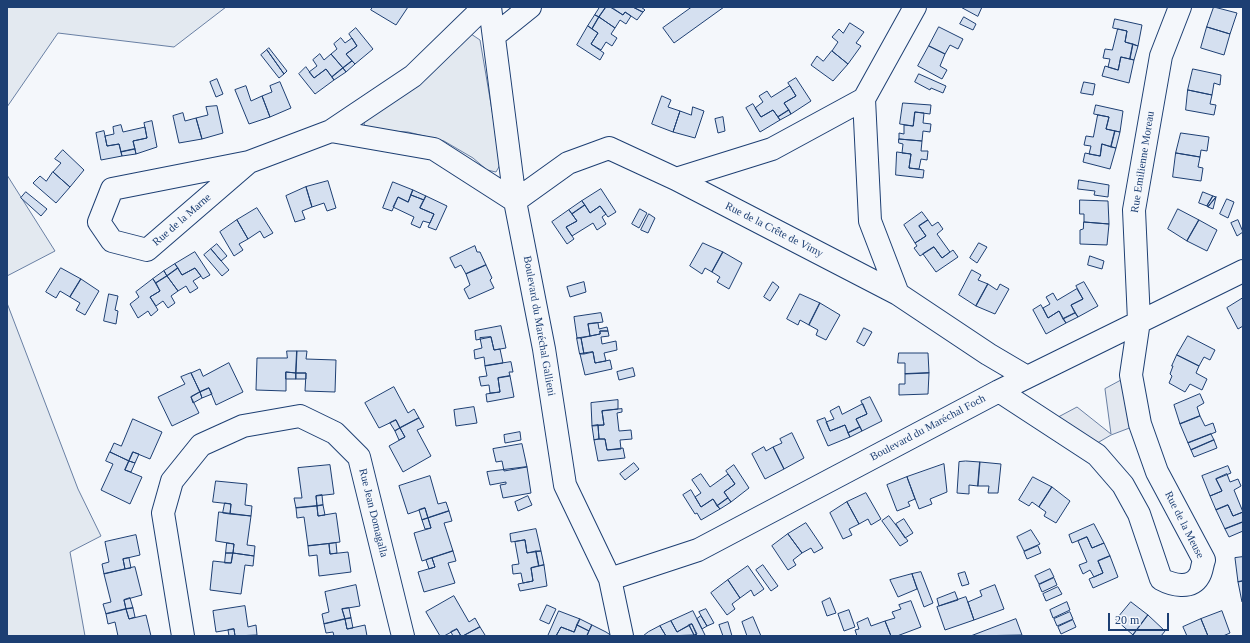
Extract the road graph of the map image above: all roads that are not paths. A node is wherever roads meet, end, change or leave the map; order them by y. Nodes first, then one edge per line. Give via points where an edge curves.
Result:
1 (484, 7) edge
2 (490, 7) edge
3 (530, 7) edge
4 (915, 7) edge
5 (1180, 7) edge
6 (494, 36) junction
7 (864, 99) junction
8 (331, 131) junction
9 (249, 162) junction
10 (676, 179) junction
11 (515, 201) junction
12 (1243, 271) edge
13 (898, 294) junction
14 (1139, 321) junction
15 (1027, 377) junction
16 (999, 391) junction
17 (610, 579) junction
18 (183, 636) edge
19 (403, 636) edge
20 (622, 636) edge

1 - 8 street, Rue de la Marne via 413,76
2 - 6 street, Boulevard du Maréchal Gallieni
3 - 6 street
4 - 7 street
5 - 14 street, Rue Emilienne Moreau via 1161,56 1134,210
6 - 11 street, Boulevard du Maréchal Gallieni
7 - 10 street via 772,149
7 - 13 street via 870,221
8 - 9 street, Rue de la Marne
8 - 11 street via 434,149
9 - 9 street, Rue de la Marne via 112,189 99,222 112,241 147,250
10 - 11 street, Rue de la Crête de Vimy via 610,148 568,163
10 - 13 street, Rue de la Crête de Vimy
11 - 17 street, Boulevard du Maréchal Gallieni via 544,349 565,485
12 - 14 street, Boulevard du Maréchal Foch
13 - 15 street, Rue de la Crête de Vimy
14 - 15 street, Boulevard du Maréchal Foch
14 - 16 street, Rue de la Meuse via 1131,375 1140,424 1157,472 1204,560 1199,577 1187,585 1172,585 1160,580 1139,514 1124,485 1096,455
15 - 16 street, Boulevard du Maréchal Foch
16 - 17 street, Boulevard du Maréchal Foch via 698,550
17 - 20 street, Boulevard du Maréchal Gallieni
18 - 19 street, Rue Jean Domagalla via 163,513 172,481 201,445 243,426 300,416 335,433 359,457

